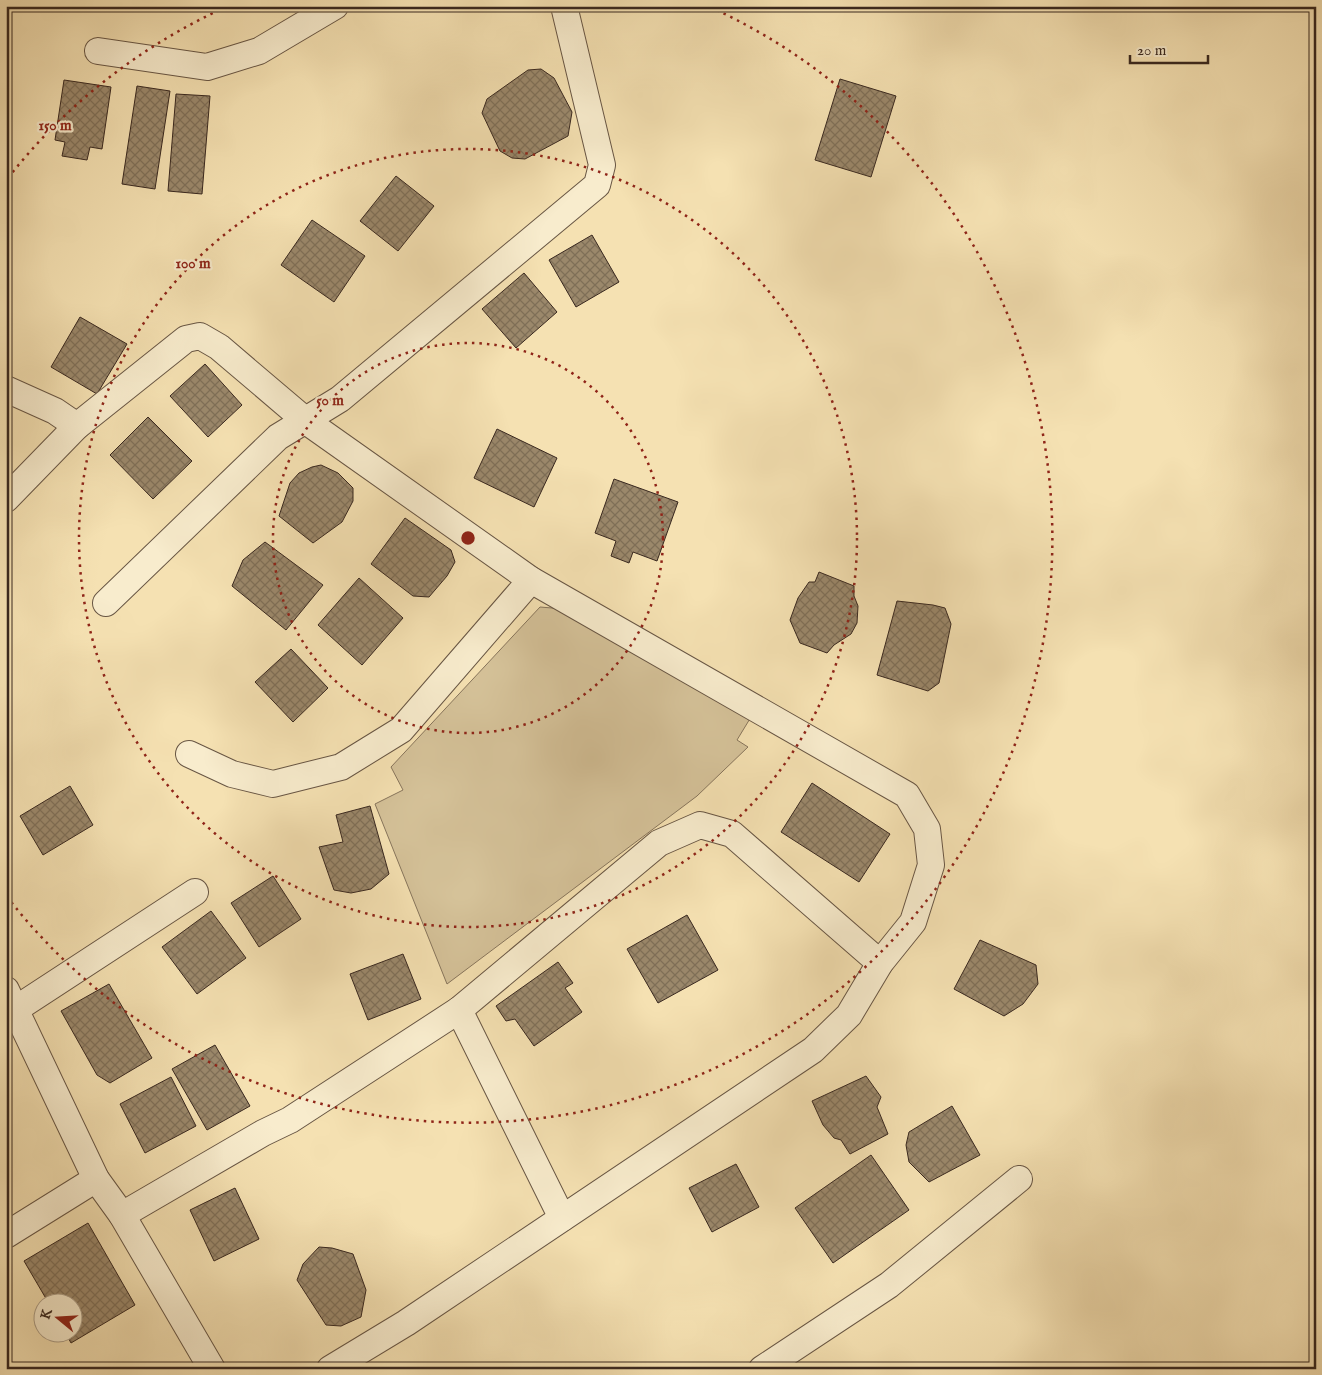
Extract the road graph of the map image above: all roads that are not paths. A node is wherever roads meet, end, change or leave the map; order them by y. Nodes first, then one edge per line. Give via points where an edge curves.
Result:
1 (335, 6) edge
2 (564, 6) edge
3 (98, 51) dead end
4 (6, 389) edge
5 (306, 421) junction
6 (78, 426) junction
7 (6, 499) edge
8 (531, 580) junction
9 (106, 603) dead end
10 (189, 754) dead end
11 (195, 892) dead end
12 (880, 963) junction
13 (11, 1000) edge
14 (459, 1010) junction
15 (96, 1179) junction
16 (1019, 1180) dead end
17 (122, 1215) junction
18 (562, 1218) junction
19 (6, 1235) edge
20 (212, 1369) edge
21 (330, 1369) edge
22 (762, 1369) edge

1 - 3 street via 259,51 207,67
2 - 5 street via 602,165 597,185 340,399
4 - 6 street via 55,411
5 - 6 street via 219,347 200,336 186,339
5 - 8 street
5 - 9 street via 278,437
6 - 7 street
8 - 10 street via 401,730 341,767 273,784 232,774
8 - 12 street via 907,795 927,829 931,865 913,922
11 - 13 street
12 - 14 street via 732,834 700,825 659,843
12 - 18 street via 849,1016 813,1050
13 - 15 street
14 - 17 street via 290,1120
14 - 18 street
15 - 17 street
15 - 19 street
16 - 22 street via 889,1286
17 - 20 street
18 - 21 street via 406,1323

